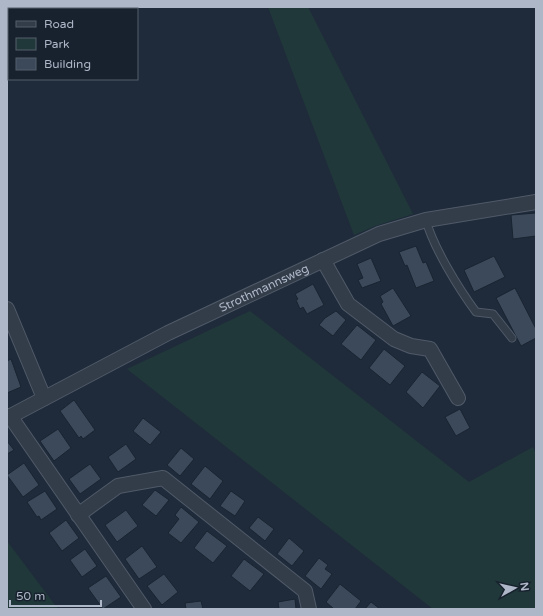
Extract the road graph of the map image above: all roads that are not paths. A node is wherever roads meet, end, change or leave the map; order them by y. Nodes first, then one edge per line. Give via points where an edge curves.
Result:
1 (536, 202) edge
2 (426, 220) junction
3 (324, 260) junction
4 (7, 309) edge
5 (512, 338) dead end
6 (44, 398) junction
7 (458, 398) dead end
8 (8, 417) edge
9 (78, 515) junction
10 (144, 609) edge
11 (309, 609) edge

1 - 2 street, Strothmannsweg
2 - 3 street, Strothmannsweg via 379,234
2 - 5 lane via 429,233 471,306 476,312 493,314
3 - 6 street, Strothmannsweg via 168,333
3 - 7 street via 348,304 394,339 411,346 430,349
4 - 6 street
6 - 8 street, Strothmannsweg
8 - 9 street
9 - 10 street
9 - 11 street via 118,486 163,478 304,591

